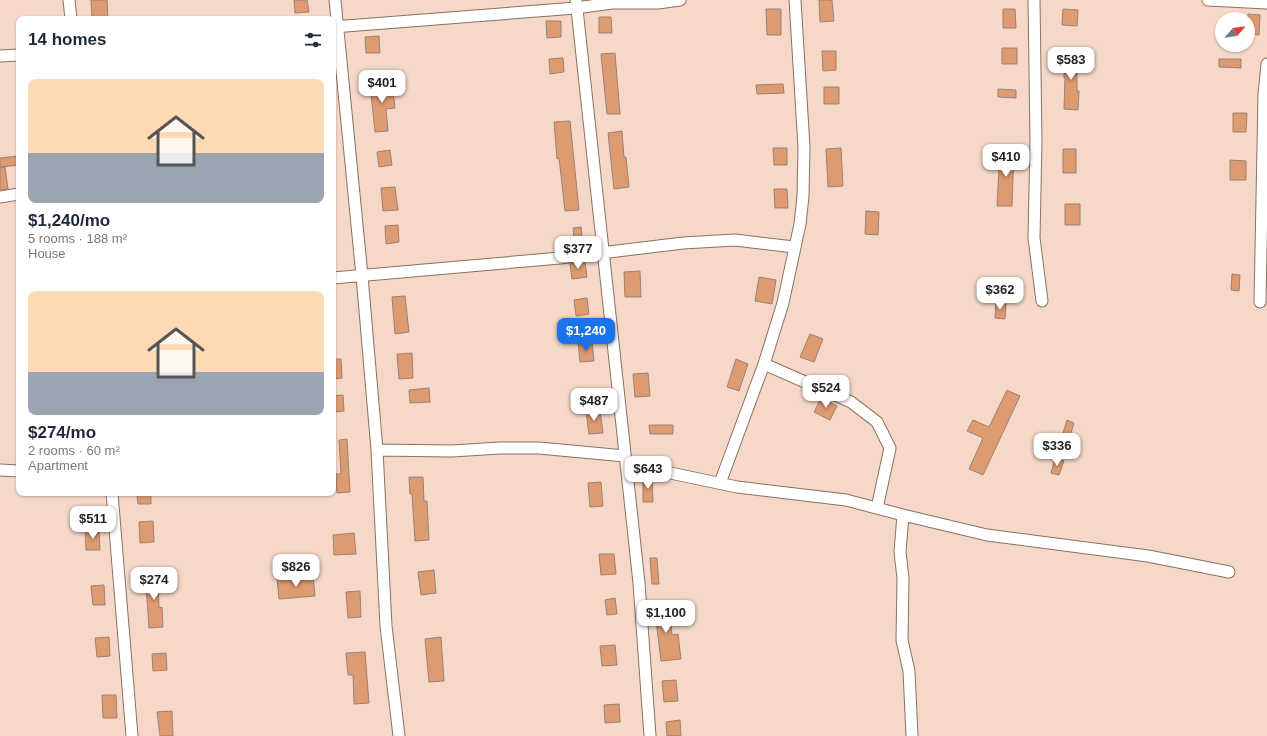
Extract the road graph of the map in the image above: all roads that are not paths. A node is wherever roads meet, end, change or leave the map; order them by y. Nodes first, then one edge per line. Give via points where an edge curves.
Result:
1 (70, 0) edge
2 (335, 0) edge
3 (680, 0) edge
4 (795, 0) edge
5 (1034, 0) edge
6 (1208, 0) edge
7 (1267, 3) edge
8 (576, 4) edge
9 (71, 16) edge
10 (336, 16) edge
11 (336, 26) edge
12 (16, 55) edge
13 (0, 56) edge
14 (1267, 64) edge
15 (16, 194) edge
16 (0, 197) edge
17 (794, 247) junction
18 (602, 252) junction
19 (362, 276) junction
20 (336, 278) edge
21 (1042, 301) dead end
22 (1260, 302) dead end
23 (764, 364) junction
24 (377, 450) junction
25 (625, 461) junction
26 (0, 470) edge
27 (16, 471) edge
28 (720, 483) junction
29 (112, 496) edge
30 (877, 508) junction
31 (903, 515) junction
32 (1229, 572) dead end
33 (132, 736) edge
34 (398, 736) edge
35 (650, 736) edge
36 (912, 736) edge

1 - 9 street
2 - 10 street
3 - 8 street via 658,3
4 - 17 street via 804,147 803,196
5 - 21 street via 1034,238
6 - 7 street
8 - 11 street
8 - 18 street
11 - 19 street
12 - 13 street
14 - 22 street via 1264,95
15 - 16 street
17 - 18 street via 735,240
17 - 23 street via 783,303
18 - 19 street
18 - 25 street
19 - 20 street
19 - 24 street
23 - 28 street
23 - 30 street via 850,402 877,422 890,448
24 - 25 street via 539,448
24 - 34 street via 386,626
25 - 28 street via 689,478
25 - 35 street via 639,583
26 - 27 street
28 - 30 street via 846,500
29 - 33 street
30 - 31 street
31 - 32 street via 987,534 1148,556
31 - 36 street via 900,552 903,578 902,640 909,671

